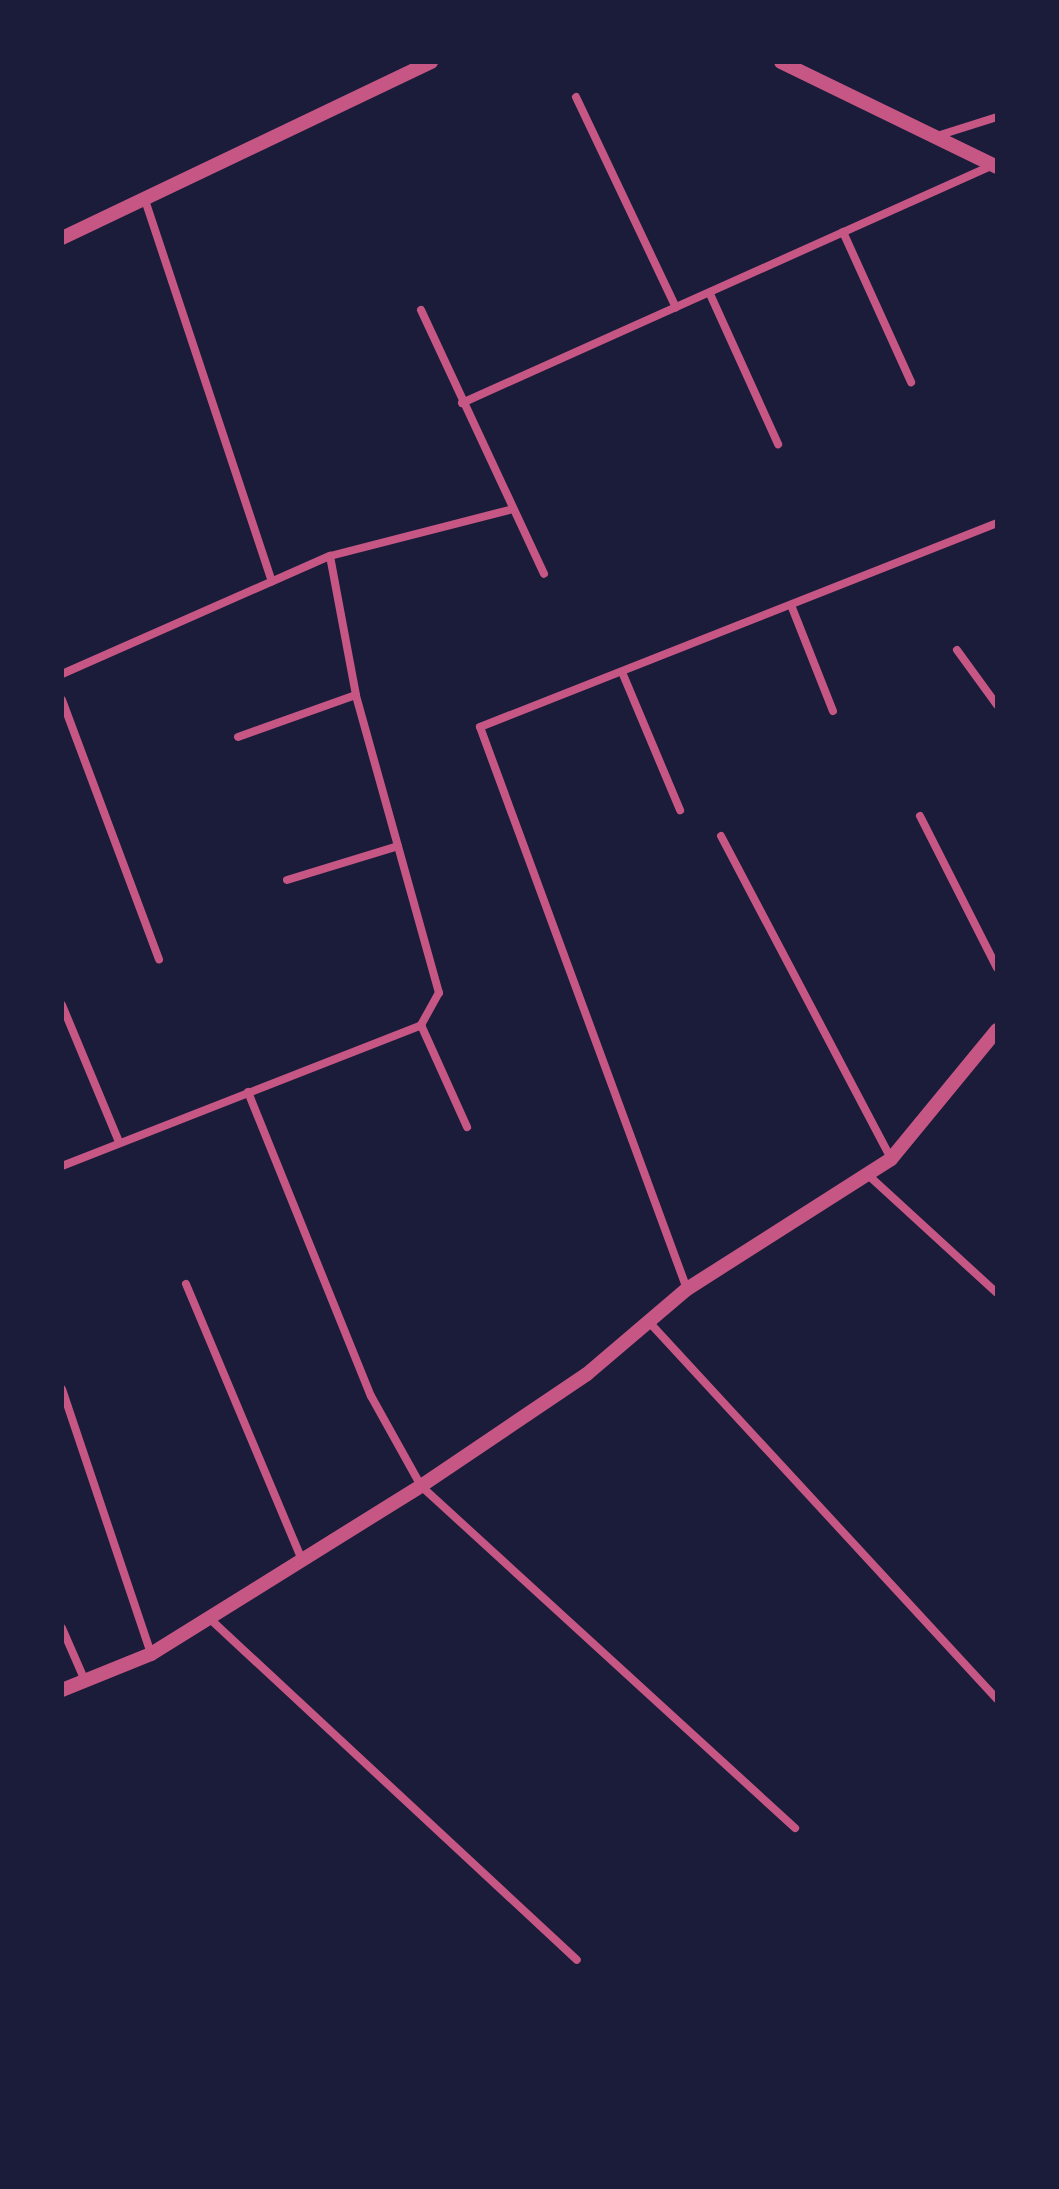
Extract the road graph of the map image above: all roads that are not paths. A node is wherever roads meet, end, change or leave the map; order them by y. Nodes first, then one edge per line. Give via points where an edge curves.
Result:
1 (431, 62) edge
2 (781, 62) edge
3 (576, 97) dead end
4 (997, 117) edge
5 (934, 137) junction
6 (995, 166) edge
7 (145, 200) junction
8 (843, 232) junction
9 (62, 238) edge
10 (710, 294) junction
11 (676, 308) junction
12 (421, 310) dead end
13 (911, 382) dead end
14 (462, 403) junction
15 (778, 444) dead end
16 (513, 509) junction
17 (997, 523) edge
18 (330, 556) junction
19 (544, 574) dead end
20 (272, 581) junction
21 (791, 605) junction
22 (957, 650) dead end
23 (622, 672) junction
24 (62, 674) edge
25 (356, 695) junction
26 (62, 700) edge
27 (997, 705) edge
28 (833, 711) dead end
29 (238, 737) dead end
30 (680, 810) dead end
31 (920, 816) dead end
32 (721, 836) dead end
33 (398, 846) junction
34 (287, 880) dead end
35 (159, 959) dead end
36 (997, 968) edge
37 (62, 1005) edge
38 (421, 1025) junction
39 (997, 1030) edge
40 (248, 1092) junction
41 (467, 1127) dead end
42 (119, 1142) junction
43 (891, 1159) junction
44 (62, 1166) edge
45 (867, 1174) junction
46 (186, 1284) dead end
47 (687, 1289) junction
48 (997, 1293) edge
49 (649, 1322) junction
50 (62, 1389) edge
51 (421, 1486) junction
52 (302, 1560) junction
53 (209, 1618) junction
54 (62, 1628) edge
55 (151, 1654) junction
56 (85, 1681) junction
57 (62, 1690) edge
58 (997, 1699) edge
59 (795, 1828) dead end
60 (577, 1960) dead end

1 - 7 street
2 - 5 street
3 - 11 street
4 - 5 street
5 - 6 street
6 - 8 street
7 - 9 street
7 - 20 street
8 - 10 street
8 - 13 street
10 - 11 street
10 - 15 street
11 - 14 street
12 - 14 street
14 - 16 street
16 - 18 street
16 - 19 street
17 - 21 street
18 - 20 street
18 - 25 street
20 - 24 street
21 - 23 street
21 - 28 street
22 - 27 street
23 - 30 street
23 - 47 street via 480,727
25 - 29 street
25 - 33 street
26 - 35 street
31 - 36 street
32 - 43 street
33 - 34 street
33 - 38 street via 439,993
37 - 42 street
38 - 40 street
38 - 41 street
39 - 43 street
40 - 42 street
40 - 51 street via 371,1396
42 - 44 street
43 - 45 street
45 - 47 street
45 - 48 street
46 - 52 street
47 - 49 street
49 - 51 street via 587,1374
49 - 58 street
50 - 55 street
51 - 52 street
51 - 59 street
52 - 53 street
53 - 55 street
53 - 60 street
54 - 56 street
55 - 56 street
56 - 57 street

